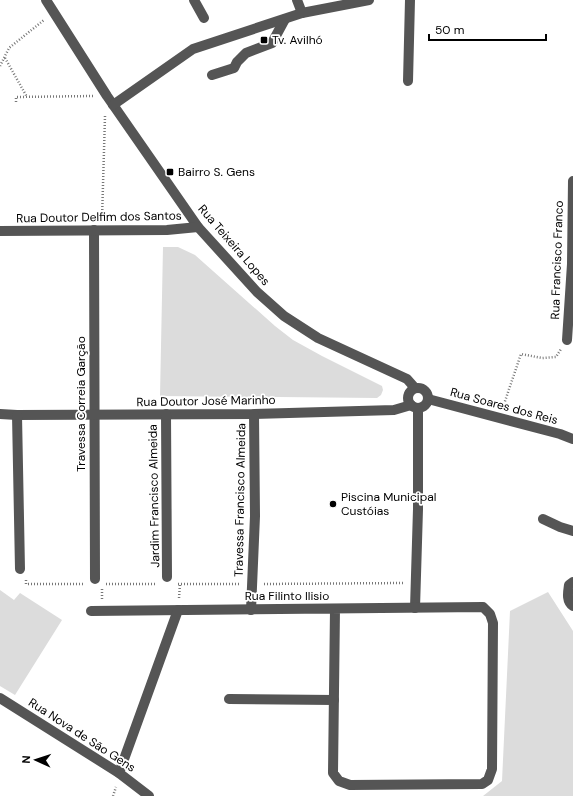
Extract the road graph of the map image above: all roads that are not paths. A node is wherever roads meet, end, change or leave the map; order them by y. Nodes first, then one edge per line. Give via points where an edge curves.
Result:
1 (46, 0) edge
2 (194, 0) edge
3 (297, 0) edge
4 (369, 0) edge
5 (410, 0) edge
6 (302, 13) junction
7 (204, 18) dead end
8 (285, 19) junction
9 (212, 75) dead end
10 (408, 81) dead end
11 (113, 104) junction
12 (573, 181) edge
13 (198, 227) junction
14 (98, 230) junction
15 (0, 231) edge
16 (572, 264) edge
17 (566, 340) road end
18 (415, 388) junction
19 (428, 398) junction
20 (414, 407) junction
21 (0, 414) edge
22 (166, 414) junction
23 (254, 414) junction
24 (17, 415) junction
25 (94, 415) junction
26 (573, 439) edge
27 (543, 519) dead end
28 (573, 531) edge
29 (20, 569) road end
30 (95, 582) road end
31 (167, 582) road end
32 (573, 582) edge
33 (573, 606) edge
34 (415, 608) junction
35 (335, 609) junction
36 (178, 610) junction
37 (251, 610) junction
38 (91, 611) dead end
39 (0, 698) edge
40 (229, 699) dead end
41 (334, 700) junction
42 (119, 773) junction
43 (149, 796) edge

1 - 11 street, Rua Teixeira Lopes
2 - 7 street
3 - 6 street
4 - 6 street
5 - 10 street
6 - 8 street
8 - 9 street via 272,43 246,53 234,68
8 - 11 street via 193,49
11 - 13 street, Rua Teixeira Lopes
12 - 16 street, Rua Francisco Franco
13 - 14 street, Rua Doutor Delfim dos Santos via 167,230
13 - 18 street, Rua Teixeira Lopes via 256,292 284,316 318,338 407,379
14 - 15 street, Rua Doutor Delfim dos Santos
14 - 25 street, Travessa Correia Garção
16 - 17 street, Rua Francisco Franco
18 - 19 street via 425,390
18 - 20 street via 408,396
19 - 20 street via 426,404
19 - 26 street, Rua Soares dos Reis
20 - 23 street, Rua Doutor José Marinho via 394,410
20 - 34 street via 418,509
21 - 24 street, Rua Doutor José Marinho
22 - 23 street, Rua Doutor José Marinho
22 - 25 street, Rua Doutor José Marinho
22 - 31 street, Jardim Francisco Almeida
23 - 37 street, Travessa Francisco Almeida via 255,516
24 - 25 street, Rua Doutor José Marinho
24 - 29 street
25 - 30 street, Travessa Correia Garção
27 - 28 street via 560,528
32 - 33 street via 569,584 567,596
34 - 35 street, Rua Filinto Ilisio
34 - 41 street, Rua Filinto Ilisio via 483,607 490,614 493,623 492,769 488,780 482,784 350,785 339,781 333,773
35 - 37 street, Rua Filinto Ilisio
35 - 41 street
36 - 37 street, Rua Filinto Ilisio
36 - 38 street, Rua Filinto Ilisio
36 - 42 street
39 - 42 street, Rua Nova de São Gens
40 - 41 street
42 - 43 street, Rua Nova de São Gens

